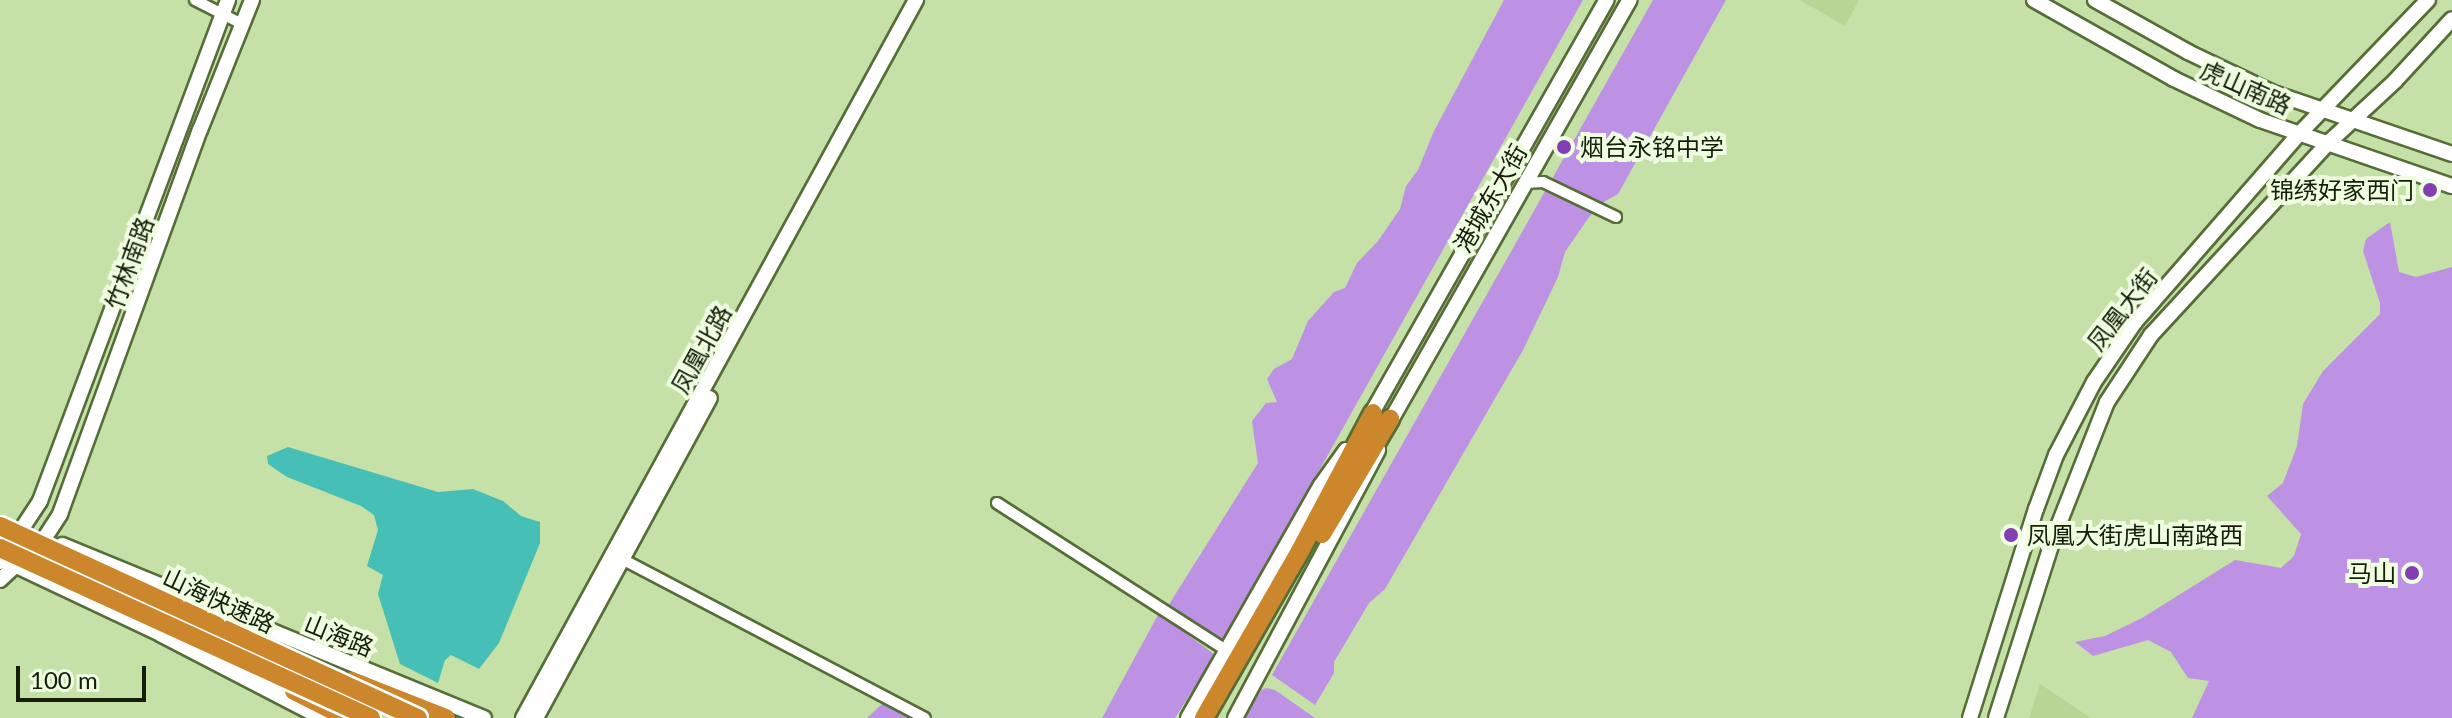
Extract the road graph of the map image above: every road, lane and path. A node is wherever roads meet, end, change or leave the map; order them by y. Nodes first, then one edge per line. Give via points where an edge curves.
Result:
1 (195, 0) edge
2 (252, 0) edge
3 (916, 0) edge
4 (926, 0) edge
5 (1607, 0) edge
6 (1630, 0) edge
7 (2034, 0) edge
8 (2095, 0) edge
9 (2428, 0) edge
10 (226, 7) edge
11 (2452, 19) edge
12 (242, 24) junction
13 (2322, 110) junction
14 (2352, 121) junction
15 (2299, 134) junction
16 (2327, 144) junction
17 (2452, 154) edge
18 (1526, 183) junction
19 (2452, 186) edge
20 (1616, 217) dead end
21 (1381, 416) junction
22 (70, 422) junction
23 (89, 432) junction
24 (997, 503) dead end
25 (0, 519) edge
26 (0, 526) edge
27 (24, 529) junction
28 (44, 539) junction
29 (3, 559) edge
30 (622, 559) junction
31 (0, 580) edge
32 (154, 617) junction
33 (1226, 650) junction
34 (289, 658) junction
35 (1217, 715) edge
36 (322, 718) edge
37 (348, 718) edge
38 (371, 718) edge
39 (418, 718) edge
40 (446, 718) edge
41 (484, 718) edge
42 (523, 718) edge
43 (536, 718) edge
44 (925, 718) edge
45 (1188, 718) edge
46 (1970, 718) edge
47 (1996, 718) edge

1 - 10 street
2 - 12 main road, 竹林南路
3 - 42 main road, 凤凰北路
4 - 30 main road, 凤凰北路
5 - 21 main road, 港城东大街
6 - 18 main road, 港城东大街
7 - 15 main road, 虎山南路 via 2174,79
8 - 13 main road, 虎山南路 via 2188,52
9 - 13 main road, 凤凰大街
10 - 12 street
10 - 22 main road, 竹林南路
11 - 14 main road, 凤凰大街
12 - 23 main road, 竹林南路
13 - 14 main road, 虎山南路
13 - 15 main road, 凤凰大街
14 - 16 main road, 凤凰大街
14 - 17 main road, 虎山南路
15 - 16 main road, 虎山南路
15 - 46 main road, 凤凰大街 via 2135,322 2094,382 2041,495
16 - 19 main road, 虎山南路
16 - 47 main road, 凤凰大街 via 2151,335 2107,402 2053,539
18 - 20 street via 1543,182
18 - 21 main road, 港城东大街
21 - 33 main road, 港城东大街 via 1321,485
21 - 35 highway, 港城东大街 via 1300,551
21 - 35 main road, 港城东大街 via 1371,469
22 - 23 main road via 65,451 70,456
22 - 27 main road, 竹林南路
23 - 28 main road, 竹林南路 via 60,514
24 - 33 street
25 - 27 main road, 山海路
26 - 34 highway, 山海快速路, bridge
27 - 28 main road, 山海路
27 - 29 main road, 竹林南路
28 - 29 main road, 竹林南路
28 - 41 main road, 山海路
29 - 31 main road
29 - 32 highway, 山海快速路, bridge
29 - 36 main road
30 - 43 main road, 凤凰北路
30 - 44 street
32 - 37 highway, bridge
32 - 38 highway, 山海快速路, bridge
33 - 45 main road, 港城东大街
34 - 39 highway, 山海快速路, bridge
34 - 40 highway, bridge

